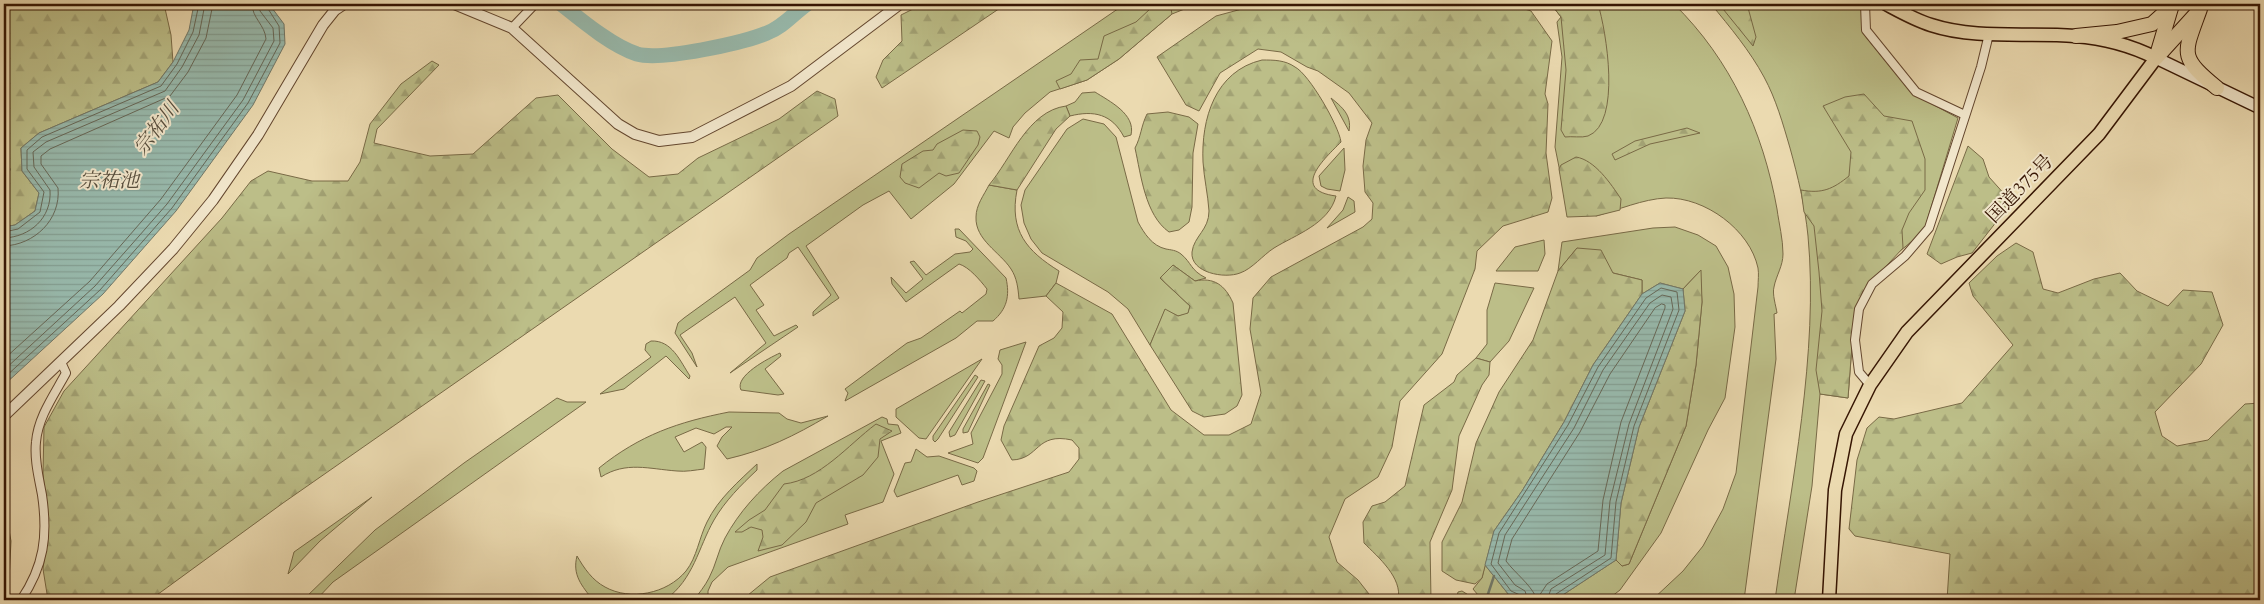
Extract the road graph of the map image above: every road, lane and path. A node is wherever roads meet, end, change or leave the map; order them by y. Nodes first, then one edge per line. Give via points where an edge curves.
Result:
1 (344, 4) edge
2 (454, 4) edge
3 (535, 4) edge
4 (900, 4) edge
5 (1865, 4) edge
6 (1886, 4) edge
7 (2172, 5) edge
8 (2202, 6) edge
9 (512, 28) junction
10 (1989, 34) junction
11 (2076, 36) junction
12 (2156, 58) junction
13 (2217, 88) junction
14 (2260, 108) edge
15 (1964, 115) junction
16 (2260, 210) edge
17 (2260, 260) edge
18 (61, 362) junction
19 (1870, 384) junction
20 (4, 416) edge
21 (21, 600) edge
22 (1829, 600) edge

1 - 18 street via 323,24 258,135 213,200 173,249
2 - 9 street
3 - 9 street
4 - 9 street via 791,86 692,137 676,141 645,138 618,124
5 - 15 street via 1866,30 1916,92
6 - 10 highway via 1932,26
7 - 11 highway via 2152,24
7 - 12 highway
8 - 12 highway
8 - 13 highway via 2188,45 2188,59 2197,72
10 - 11 highway
10 - 15 street
11 - 12 highway via 2139,50
12 - 13 main road
12 - 19 highway, 国道375号 via 2099,134 1907,332
13 - 14 main road
15 - 19 street via 1928,228 1905,256 1872,284 1859,309 1855,340 1859,372
16 - 17 street
18 - 20 street
18 - 21 street via 66,373 39,424 36,443 44,551 35,580
19 - 22 highway, 国道375号 via 1846,434 1835,490

